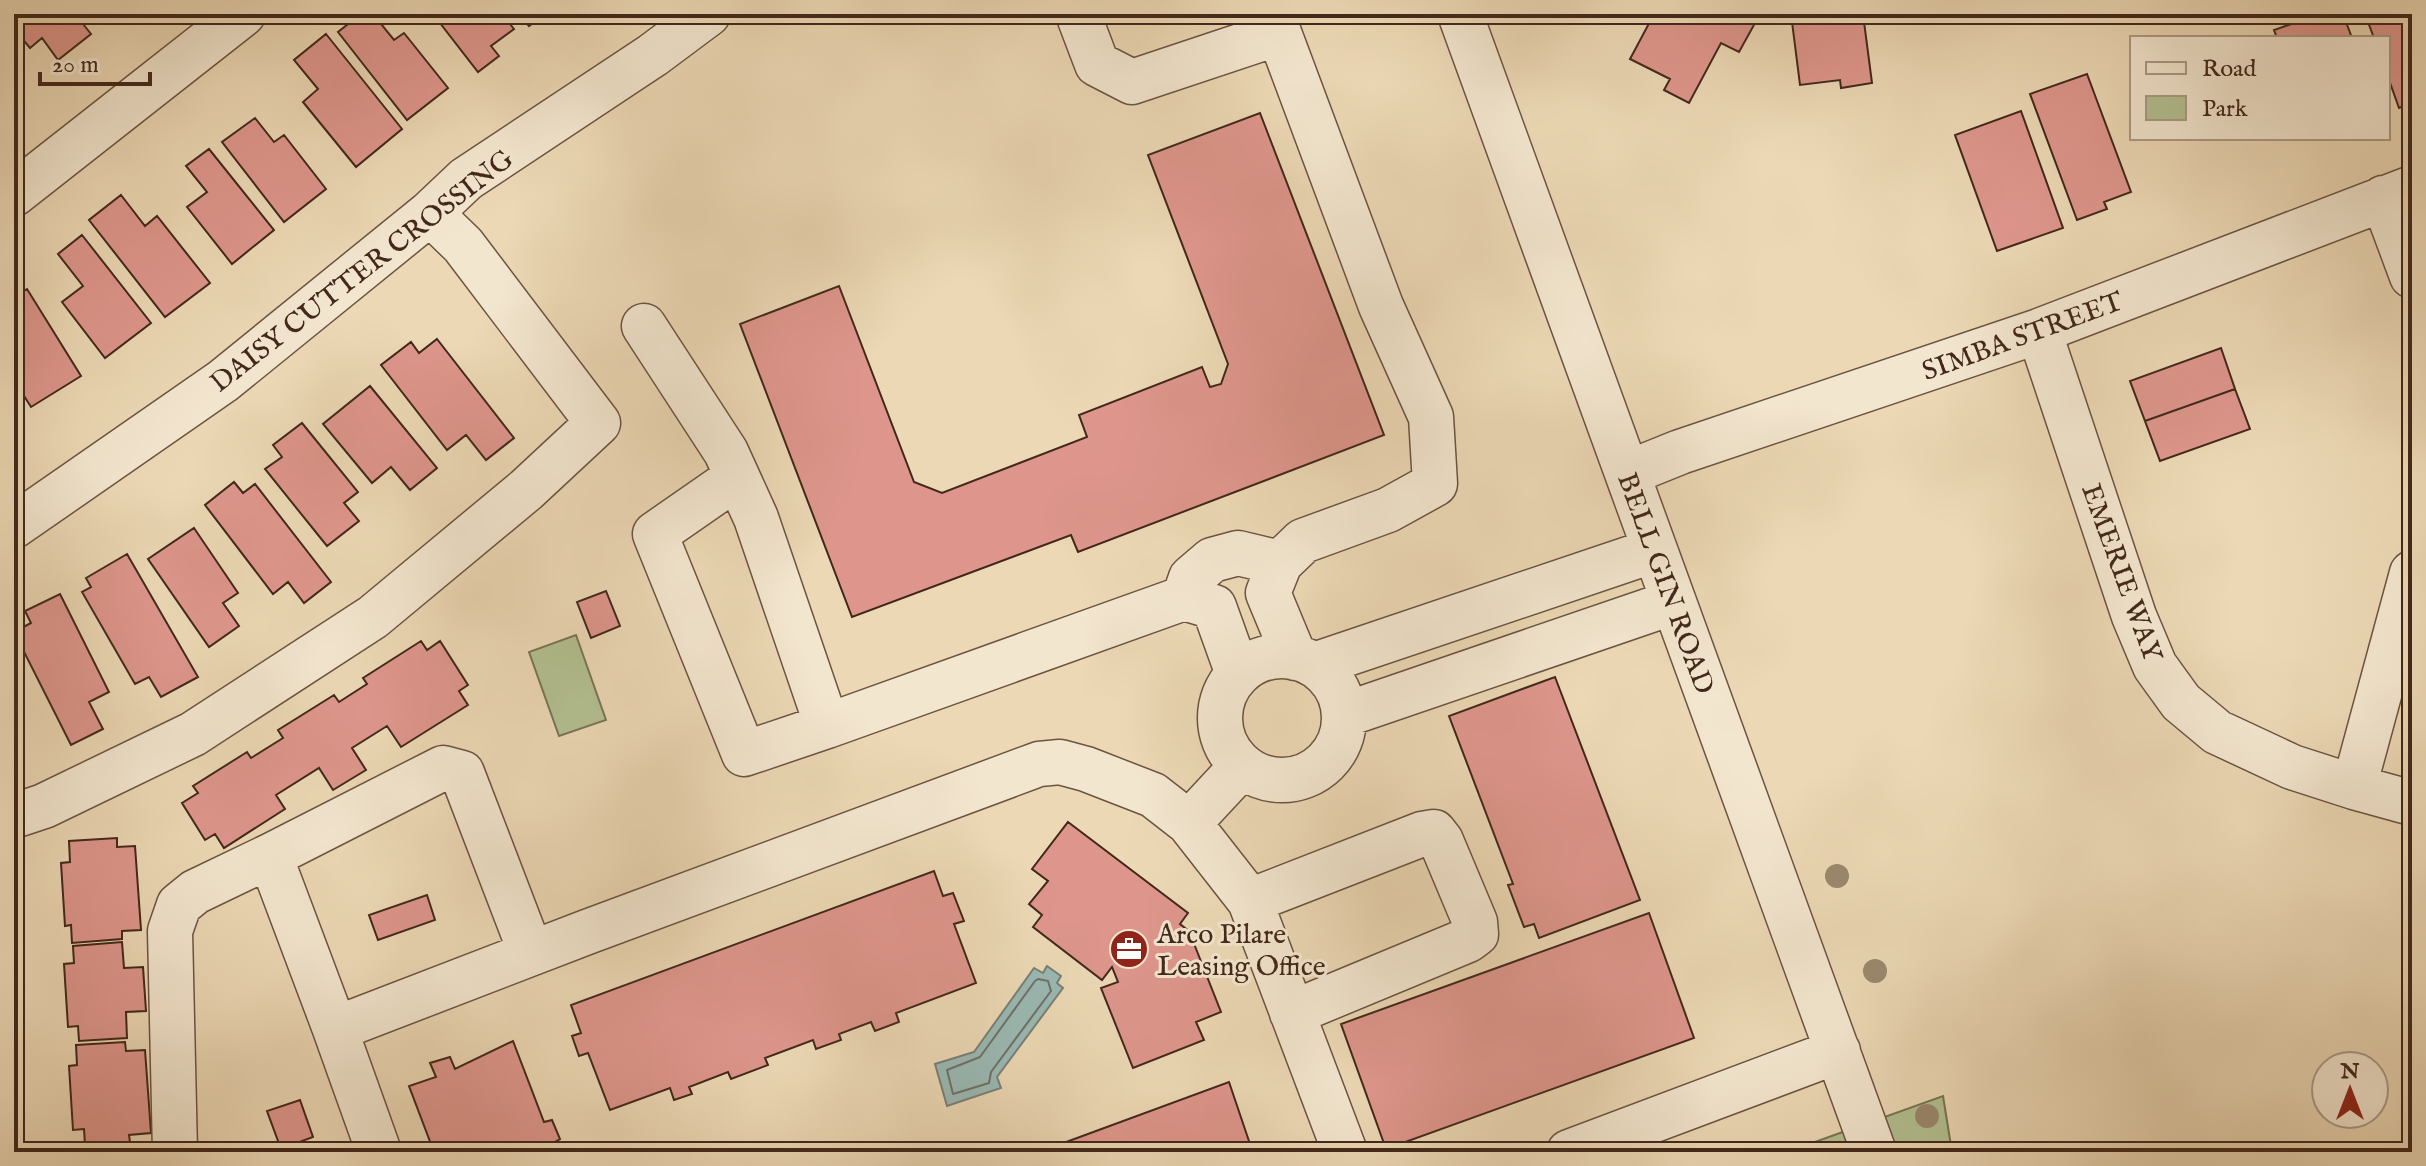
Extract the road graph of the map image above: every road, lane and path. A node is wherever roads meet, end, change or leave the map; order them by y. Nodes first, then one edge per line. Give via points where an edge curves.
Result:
1 (243, 14) edge
2 (708, 14) edge
3 (1078, 14) edge
4 (1460, 14) edge
5 (2397, 193) edge
6 (14, 194) edge
7 (430, 213) junction
8 (2412, 276) edge
9 (644, 326) dead end
10 (2039, 331) junction
11 (1628, 473) junction
12 (737, 477) junction
13 (14, 526) edge
14 (1655, 550) junction
15 (2412, 573) edge
16 (1274, 578) junction
17 (1199, 602) junction
18 (1674, 602) junction
19 (1305, 661) junction
20 (1238, 674) junction
21 (1344, 715) junction
22 (827, 726) junction
23 (1242, 766) junction
24 (2354, 787) junction
25 (2412, 803) edge
26 (14, 816) edge
27 (1189, 823) junction
28 (270, 856) junction
29 (1250, 901) junction
30 (531, 953) junction
31 (1292, 1013) junction
32 (335, 1029) junction
33 (1838, 1051) junction
34 (175, 1152) edge
35 (379, 1152) edge
36 (1345, 1152) edge
37 (1569, 1152) edge
38 (1874, 1152) edge

1 - 6 street
2 - 7 street, DAISY CUTTER CROSSING via 466,179
3 - 16 street via 1097,64 1132,82 1279,33 1381,306 1431,417 1435,484 1388,510 1303,541
4 - 11 street, BELL GIN ROAD
5 - 8 street
5 - 10 street, SIMBA STREET
7 - 13 street, DAISY CUTTER CROSSING via 223,381
7 - 26 street via 463,245 598,423 373,617 193,734
9 - 12 street
10 - 11 street, SIMBA STREET
10 - 24 street, EMERIE WAY via 2155,666 2181,702 2217,732 2292,767
11 - 14 street, BELL GIN ROAD
12 - 22 street
12 - 22 street via 655,534 744,754
14 - 18 street, BELL GIN ROAD
14 - 19 street
15 - 24 street
16 - 17 street via 1238,553 1212,560 1191,578
16 - 19 street
17 - 20 street
17 - 22 street
18 - 21 street
18 - 33 street, BELL GIN ROAD
19 - 20 street via 1274,656
19 - 21 street via 1329,678
20 - 23 street via 1220,711 1221,731
21 - 23 street via 1342,735 1319,769 1280,780
23 - 27 street
24 - 25 street, EMERIE WAY
27 - 29 street
27 - 30 street via 1153,795 1086,769 1060,762 1039,764
28 - 30 street via 443,768 462,773
28 - 32 street
28 - 34 street via 195,892 179,905 170,931
29 - 31 street
29 - 31 street via 1434,832 1475,922 1476,934 1468,940
30 - 32 street
31 - 36 street
32 - 35 street
33 - 37 street
33 - 38 street, BELL GIN ROAD

